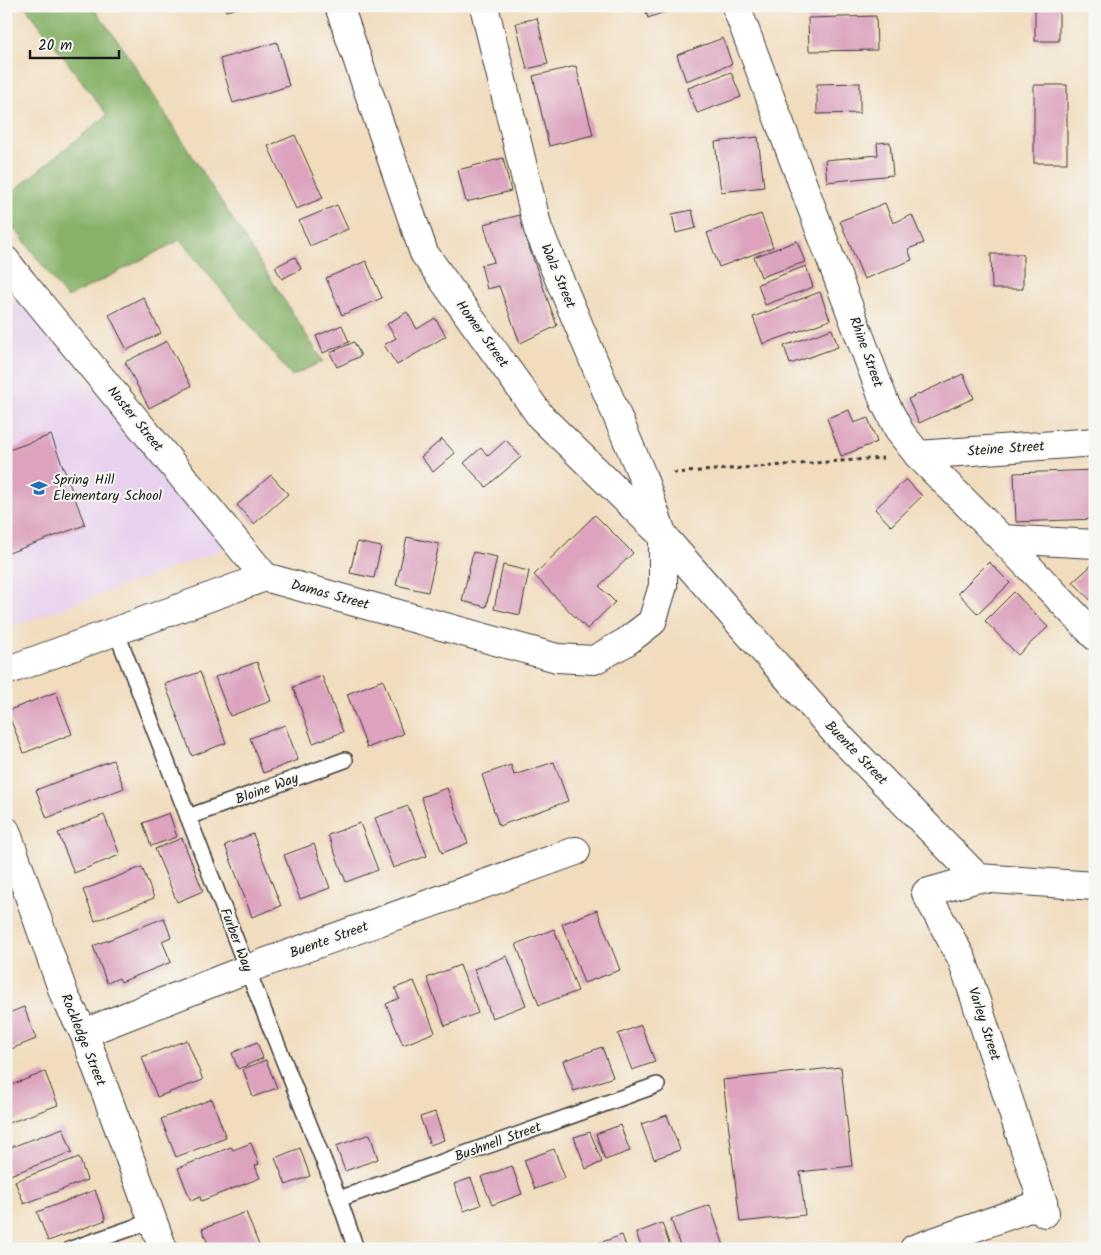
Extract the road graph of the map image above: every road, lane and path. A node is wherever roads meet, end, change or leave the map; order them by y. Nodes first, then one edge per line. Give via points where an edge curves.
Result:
1 (339, 6) edge
2 (484, 6) edge
3 (736, 6) edge
4 (6, 261) edge
5 (15, 286) edge
6 (1095, 442) edge
7 (918, 456) junction
8 (642, 476) junction
9 (663, 536) junction
10 (1002, 539) junction
11 (1095, 544) edge
12 (265, 578) junction
13 (116, 631) junction
14 (1095, 636) edge
15 (6, 671) edge
16 (345, 760) dead end
17 (188, 817) junction
18 (6, 831) edge
19 (576, 851) dead end
20 (978, 878) junction
21 (1095, 886) edge
22 (247, 969) junction
23 (84, 1033) junction
24 (657, 1085) dead end
25 (339, 1199) junction
26 (152, 1221) junction
27 (71, 1249) edge
28 (163, 1249) edge
29 (356, 1249) edge
30 (914, 1249) edge

1 - 9 street, Homer Street via 424,252 541,417
2 - 8 street, Walz Street via 538,229
3 - 7 street, Rhine Street via 884,401 900,432
4 - 5 street, Noster Street
5 - 12 street, Noster Street
6 - 7 street, Steine Street
7 - 8 path
7 - 10 street, Rhine Street
8 - 9 street, Walz Street
9 - 12 street, Damas Street via 663,586 652,622 594,660 557,658
9 - 20 street, Buente Street via 836,733
10 - 11 street
10 - 14 street, Rhine Street
12 - 13 street
13 - 15 street
13 - 17 lane, Furber Way
16 - 17 lane, Bloine Way
17 - 22 lane, Furber Way
18 - 23 street, Rockledge Street via 65,998
19 - 22 street, Buente Street
20 - 21 street
20 - 30 street, Varley Street via 926,892 962,959 1044,1208
22 - 23 street, Buente Street
22 - 25 lane, Furber Way
23 - 26 street, Rockledge Street
24 - 25 lane, Bushnell Street
25 - 29 lane, Furber Way
26 - 27 lane
26 - 28 street, Rockledge Street

